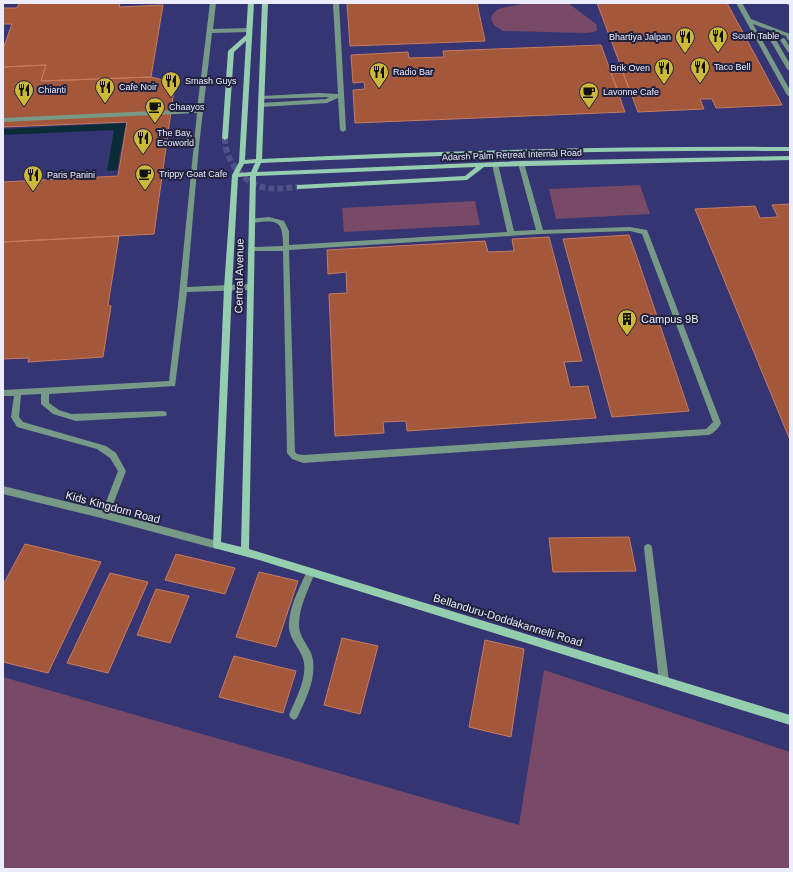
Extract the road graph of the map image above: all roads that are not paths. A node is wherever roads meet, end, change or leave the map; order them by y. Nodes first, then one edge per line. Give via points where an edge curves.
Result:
1 (213, 3) edge
2 (251, 3) edge
3 (264, 3) edge
4 (336, 3) edge
5 (739, 3) edge
6 (748, 20) junction
7 (210, 31) junction
8 (249, 33) junction
9 (790, 39) edge
10 (773, 40) dead end
11 (783, 40) dead end
12 (790, 51) edge
13 (790, 69) edge
14 (788, 85) edge
15 (790, 95) edge
16 (338, 97) junction
17 (261, 102) junction
18 (200, 111) junction
19 (3, 120) edge
20 (343, 130) dead end
21 (225, 138) tunnel mouth
22 (790, 148) edge
23 (506, 152) junction
24 (790, 158) edge
25 (259, 161) junction
26 (242, 162) junction
27 (508, 163) junction
28 (521, 163) junction
29 (495, 164) junction
30 (482, 165) junction
31 (253, 174) junction
32 (235, 175) junction
33 (299, 186) tunnel mouth
34 (252, 221) junction
35 (540, 232) junction
36 (511, 234) junction
37 (286, 248) junction
38 (251, 249) junction
39 (250, 287) junction
40 (228, 288) junction
41 (183, 290) junction
42 (45, 391) junction
43 (18, 392) junction
44 (3, 393) edge
45 (163, 414) dead end
46 (3, 490) edge
47 (105, 515) junction
48 (217, 546) junction
49 (648, 548) dead end
50 (245, 552) junction
51 (311, 572) junction
52 (664, 681) junction
53 (294, 715) dead end
54 (790, 720) edge

1 - 7 street
2 - 8 street, Central Avenue
3 - 17 street, Central Avenue
4 - 16 street
5 - 6 street
6 - 9 street via 788,35
6 - 14 street
7 - 8 street
7 - 18 street
8 - 21 street via 231,51
8 - 26 street, Central Avenue
10 - 13 street
11 - 12 street
14 - 15 street
16 - 17 street via 327,101
16 - 20 street
17 - 25 street, Central Avenue
18 - 19 street
18 - 41 street
22 - 23 street, Adarsh Palm Retreat Internal Road
23 - 25 street, Adarsh Palm Retreat Internal Road
23 - 27 street
24 - 28 street, Adarsh Palm Retreat Internal Road
25 - 26 street, Adarsh Palm Retreat Internal Road
25 - 31 street, Central Avenue
26 - 32 street, Central Avenue
27 - 28 street, Adarsh Palm Retreat Internal Road
27 - 29 street, Adarsh Palm Retreat Internal Road
28 - 35 street
29 - 30 street, Adarsh Palm Retreat Internal Road
29 - 36 street
30 - 31 street, Adarsh Palm Retreat Internal Road
30 - 33 street via 467,178
31 - 32 street, Adarsh Palm Retreat Internal Road
31 - 34 street, Central Avenue
32 - 40 street, Central Avenue
34 - 37 street via 274,220 281,223 285,227
34 - 38 street, Central Avenue
35 - 36 street
35 - 37 street via 645,232 717,423 708,432 303,459 295,457 291,453
36 - 37 street
37 - 38 street
38 - 39 street, Central Avenue
39 - 40 street
39 - 50 street, Central Avenue
40 - 41 street
40 - 48 street, Central Avenue
41 - 42 street via 172,384
42 - 43 street
42 - 45 street via 46,404 54,412 76,418
43 - 44 street
43 - 47 street via 15,417 20,425 98,446 110,451 116,459 122,471
46 - 47 street, Kids Kingdom Road
47 - 48 street, Kids Kingdom Road
48 - 50 street, Bellanduru-Doddakannelli Road
49 - 52 street
50 - 51 street, Bellanduru-Doddakannelli Road
51 - 52 street, Bellanduru-Doddakannelli Road
51 - 53 street via 295,611 296,637 308,659 307,679
52 - 54 street, Bellanduru-Doddakannelli Road

